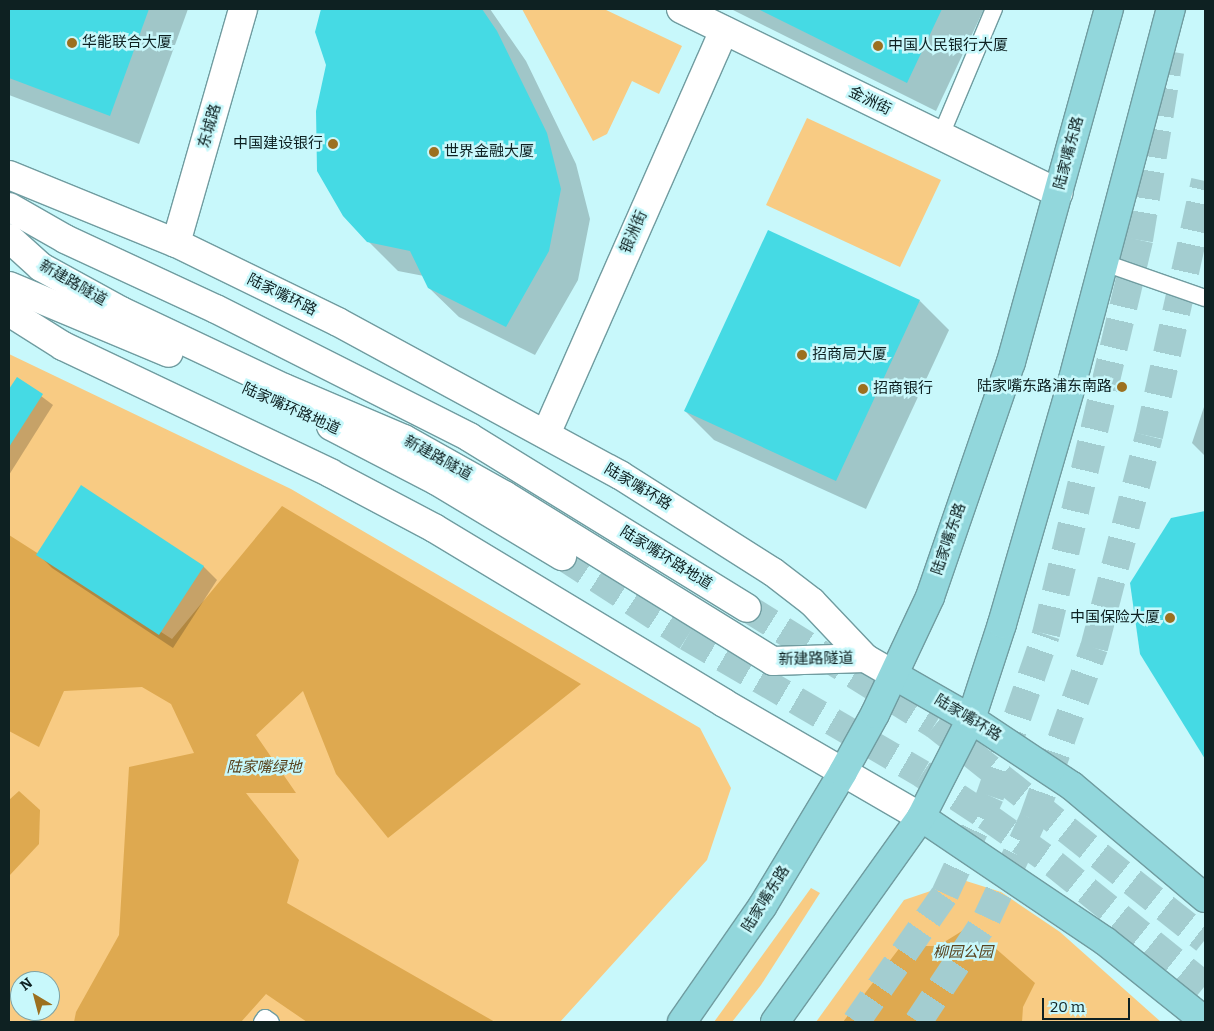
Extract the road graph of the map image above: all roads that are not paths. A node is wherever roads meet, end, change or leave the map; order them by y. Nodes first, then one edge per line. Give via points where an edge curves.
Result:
1 (243, 9) edge
2 (682, 9) edge
3 (994, 9) edge
4 (1109, 9) edge
5 (1171, 9) edge
6 (724, 30) junction
7 (941, 135) junction
8 (9, 175) edge
9 (1058, 193) junction
10 (9, 207) edge
11 (9, 219) edge
12 (9, 238) edge
13 (65, 238) junction
14 (176, 243) junction
15 (1102, 262) junction
16 (9, 286) edge
17 (1205, 298) edge
18 (9, 312) edge
19 (546, 434) junction
20 (562, 556) tunnel mouth
21 (747, 608) tunnel mouth
22 (865, 658) junction
23 (894, 675) junction
24 (971, 719) junction
25 (843, 772) junction
26 (921, 817) junction
27 (1205, 898) edge
28 (1205, 1021) edge
29 (262, 1022) edge
30 (271, 1022) edge
31 (682, 1022) edge
32 (775, 1022) edge

1 - 14 main road, 东城路
2 - 6 main road, 金洲街
3 - 7 lane
4 - 9 main road, 陆家嘴东路
5 - 15 main road
6 - 7 main road, 金洲街
6 - 19 main road, 银洲街
7 - 9 main road, 金洲街
8 - 14 main road, 陆家嘴环路
9 - 23 main road, 陆家嘴东路 via 1011,362 930,597
10 - 13 main road
11 - 13 main road
12 - 22 main road, 新建路隧道 via 40,267 121,310 421,448 504,494 773,661
13 - 21 main road, 陆家嘴环路地道 via 216,308 460,433
14 - 19 main road, 陆家嘴环路 via 338,322
15 - 17 lane
15 - 24 main road via 1002,624
16 - 20 main road, 陆家嘴环路地道 via 124,333 342,431 437,482
18 - 25 main road via 63,346 330,473 434,528
19 - 22 main road, 陆家嘴环路 via 620,475 773,572 812,602
22 - 23 main road, 陆家嘴环路
23 - 24 main road, 陆家嘴环路
23 - 25 main road, 陆家嘴东路
24 - 26 main road
24 - 27 main road, 陆家嘴环路 via 1093,800
25 - 26 main road
25 - 31 main road, 陆家嘴东路 via 762,907
26 - 28 main road via 1105,941
26 - 32 main road
29 - 30 lane via 265,1018

